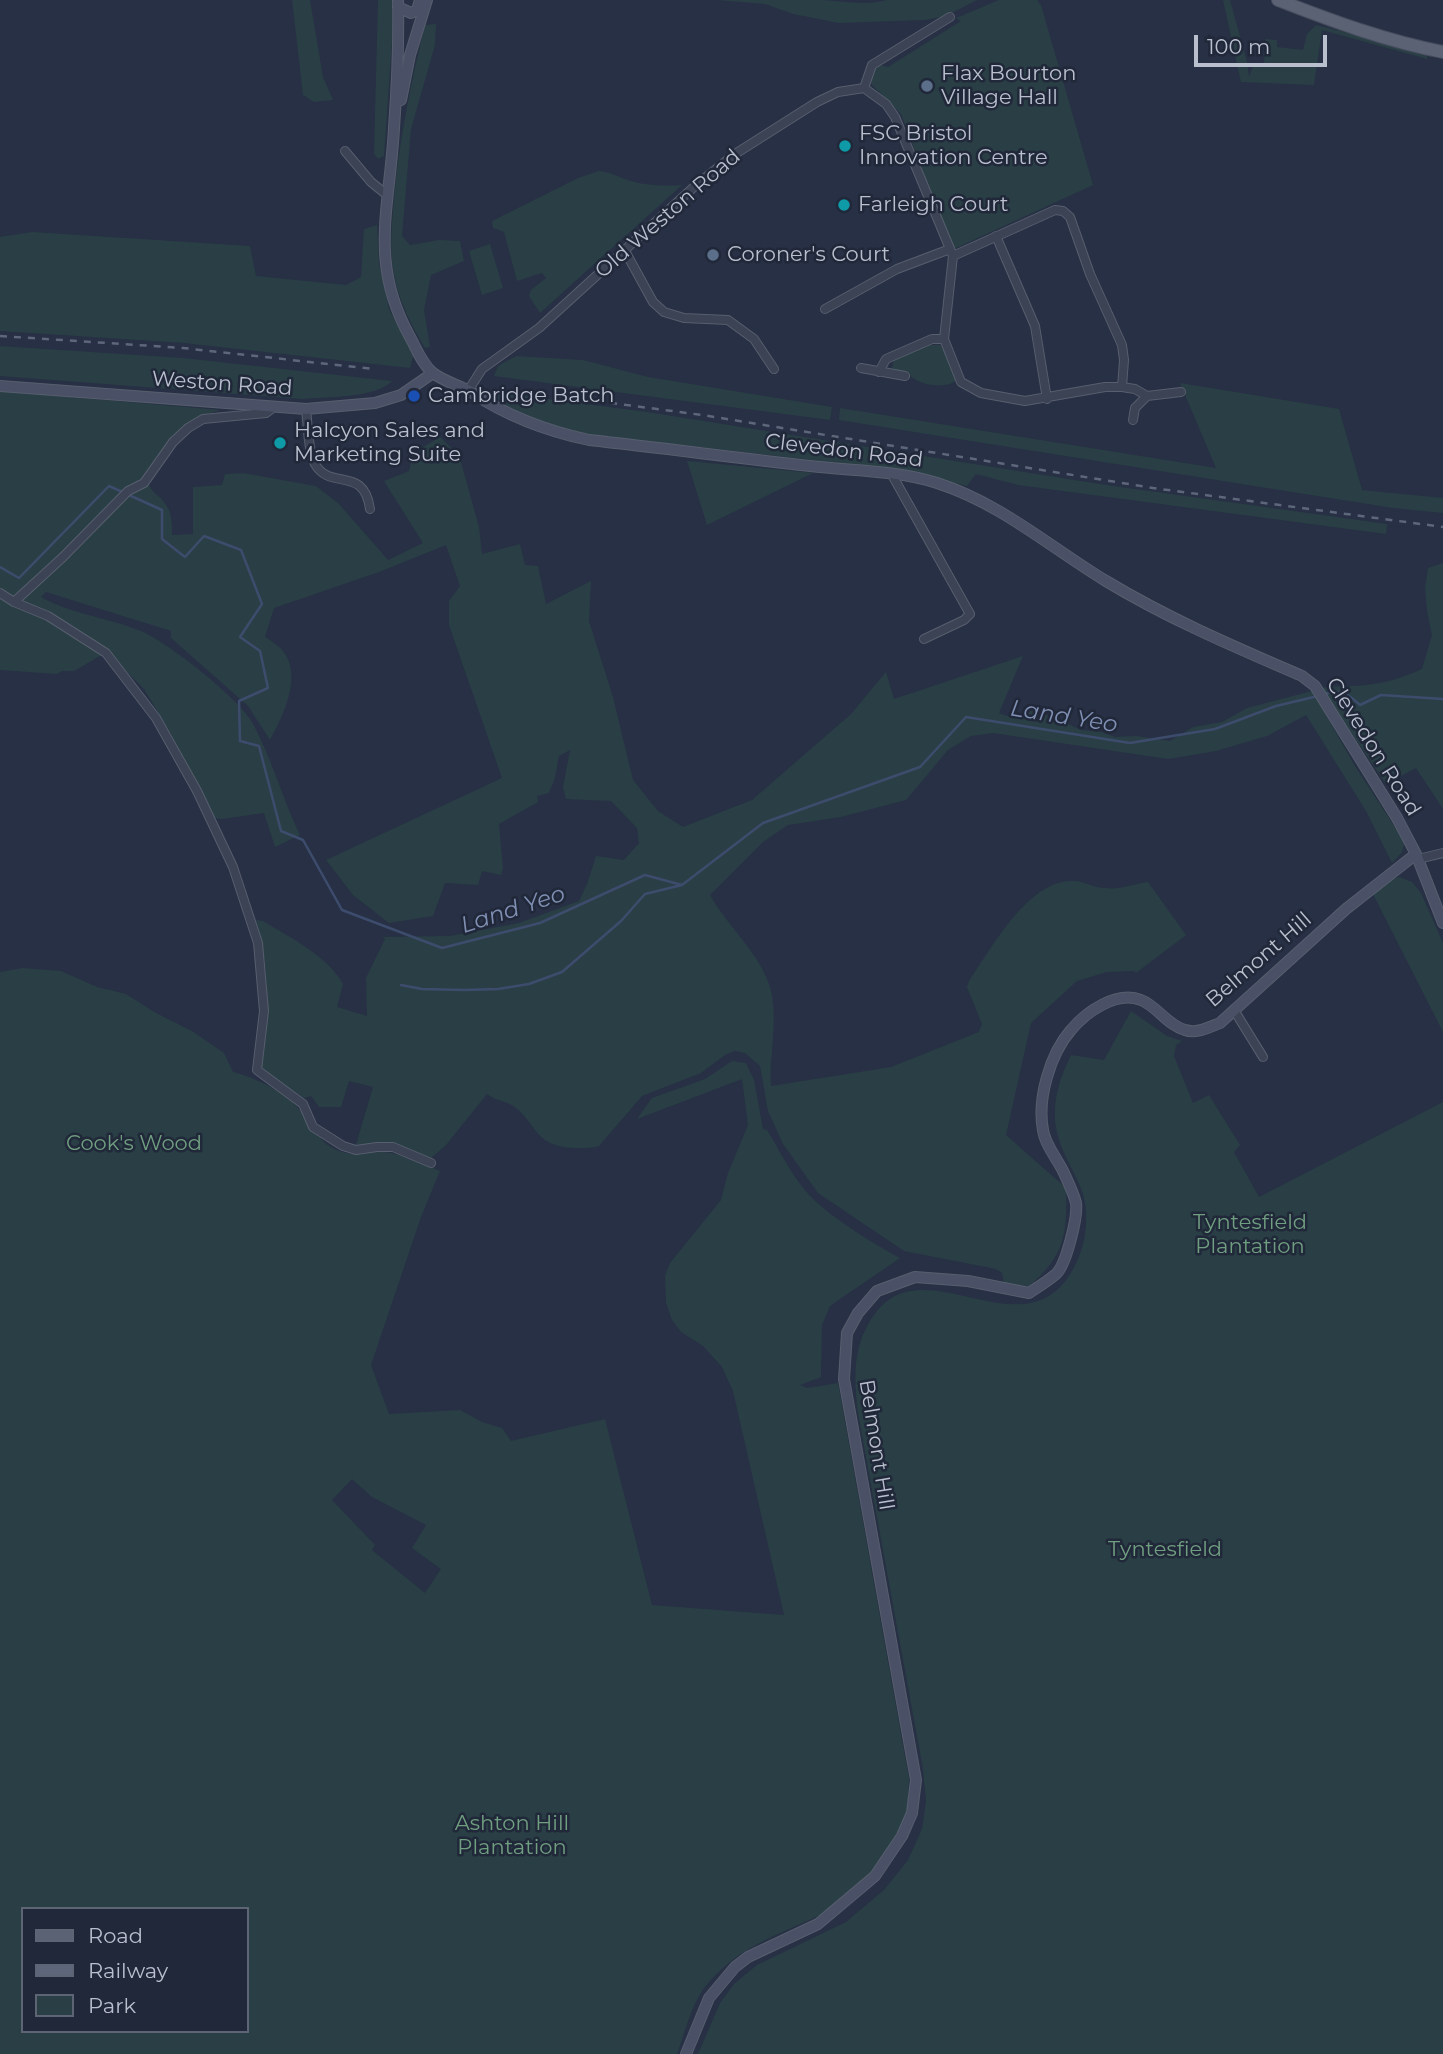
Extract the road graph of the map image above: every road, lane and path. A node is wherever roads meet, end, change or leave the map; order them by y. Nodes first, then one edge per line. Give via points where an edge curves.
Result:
1 (420, 0) edge
2 (427, 0) edge
3 (1278, 0) edge
4 (398, 4) edge
5 (950, 18) dead end
6 (1443, 52) edge
7 (864, 88) junction
8 (394, 130) junction
9 (345, 151) dead end
10 (387, 195) junction
11 (996, 236) junction
12 (625, 251) junction
13 (951, 252) junction
14 (825, 309) dead end
15 (944, 339) junction
16 (861, 368) dead end
17 (774, 369) dead end
18 (879, 372) junction
19 (433, 373) junction
20 (905, 376) dead end
21 (0, 386) edge
22 (1122, 387) junction
23 (468, 391) junction
24 (1181, 391) dead end
25 (1147, 396) junction
26 (1047, 399) junction
27 (274, 407) junction
28 (306, 409) junction
29 (1133, 420) dead end
30 (891, 473) junction
31 (370, 509) dead end
32 (0, 593) edge
33 (14, 602) junction
34 (925, 639) dead end
35 (1443, 853) edge
36 (1417, 856) junction
37 (1443, 923) edge
38 (1234, 1010) junction
39 (1262, 1057) dead end
40 (431, 1163) dead end
41 (686, 2054) edge

1 - 4 main road, Clevedon Road via 411,13
2 - 8 main road, Clevedon Road
3 - 6 main road via 1344,26
4 - 8 main road, Clevedon Road
5 - 7 street via 872,65
7 - 12 street, Old Weston Road via 838,92 817,102 735,154
7 - 13 street via 879,97 895,117
8 - 10 main road, Clevedon Road
9 - 10 street
10 - 19 main road, Clevedon Road via 384,256 392,298
11 - 13 street
11 - 22 street via 1055,210 1070,217 1122,345
11 - 26 street via 1035,326
12 - 17 street via 653,302 664,312 728,320 754,339
12 - 23 street, Old Weston Road via 539,328 482,369
13 - 14 street via 897,269
13 - 15 street
15 - 18 street via 932,339 886,359
15 - 26 street via 961,382 970,388 1025,401
16 - 18 street
18 - 20 street
19 - 23 main road, Clevedon Road
19 - 28 main road, Weston Road via 401,395 375,403
21 - 27 main road, Weston Road
22 - 25 street
22 - 26 street
23 - 30 main road, Clevedon Road via 536,426 589,440
24 - 25 street
25 - 29 street via 1135,408
27 - 28 main road, Weston Road
27 - 33 street via 266,413 203,419 173,442 144,484 125,493
28 - 31 street via 316,465 365,489
30 - 34 street via 970,614
30 - 36 main road, Clevedon Road via 965,494 1184,624 1302,676 1322,695
32 - 33 street
33 - 40 street via 48,616 106,653 156,718 197,791 233,867 258,943 264,1011 257,1070 303,1104 313,1127 343,1146 356,1150 393,1147
35 - 36 street
36 - 37 main road, Clevedon Road
36 - 38 main road, Belmont Hill via 1346,909
38 - 39 street
38 - 41 main road, Belmont Hill via 1220,1023 1186,1031 1142,1000 1125,997 1093,1011 1070,1031 1044,1086 1041,1111 1043,1133 1076,1205 1070,1242 1058,1272 1029,1293 915,1277 877,1291 858,1313 848,1334 844,1379 916,1780 912,1813 875,1876 818,1924 748,1957 725,1978 709,1998

